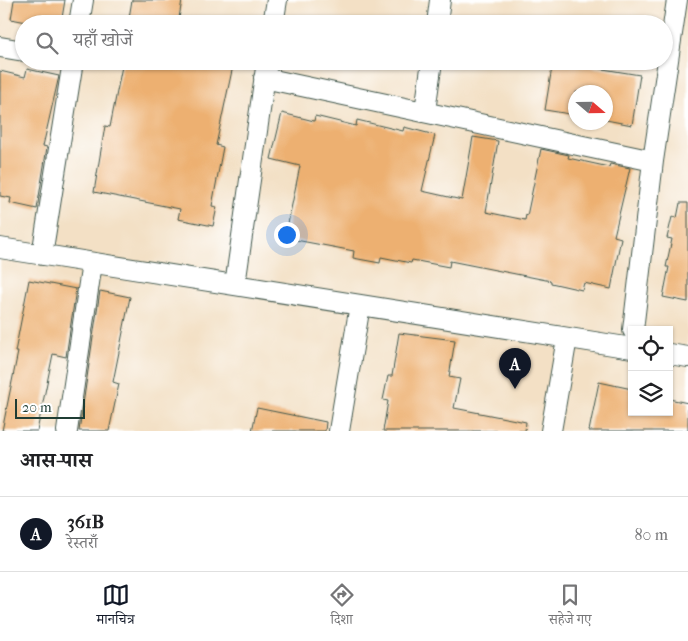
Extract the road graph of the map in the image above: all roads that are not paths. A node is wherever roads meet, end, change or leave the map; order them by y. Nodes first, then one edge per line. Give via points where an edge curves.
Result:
1 (83, 0) edge
2 (277, 0) edge
3 (440, 0) edge
4 (677, 0) edge
5 (80, 15) edge
6 (274, 15) edge
7 (438, 15) edge
8 (673, 27) edge
9 (0, 48) edge
10 (15, 50) edge
11 (72, 70) edge
12 (266, 70) edge
13 (431, 70) edge
14 (667, 70) edge
15 (426, 111) junction
16 (653, 161) junction
17 (0, 248) edge
18 (42, 255) junction
19 (92, 263) junction
20 (234, 285) junction
21 (360, 305) junction
22 (634, 326) edge
23 (567, 338) junction
24 (628, 342) edge
25 (673, 355) edge
26 (688, 357) edge
27 (67, 431) edge
28 (340, 431) edge
29 (551, 431) edge

1 - 5 street
2 - 6 street
3 - 7 street
4 - 8 street
9 - 10 street
11 - 18 street
12 - 15 street
12 - 20 street
13 - 15 street
14 - 16 street
15 - 16 street
16 - 22 street
17 - 18 street
18 - 19 street
19 - 20 street
19 - 27 street
20 - 21 street
21 - 23 street
21 - 28 street
23 - 24 street
23 - 29 street
25 - 26 street

